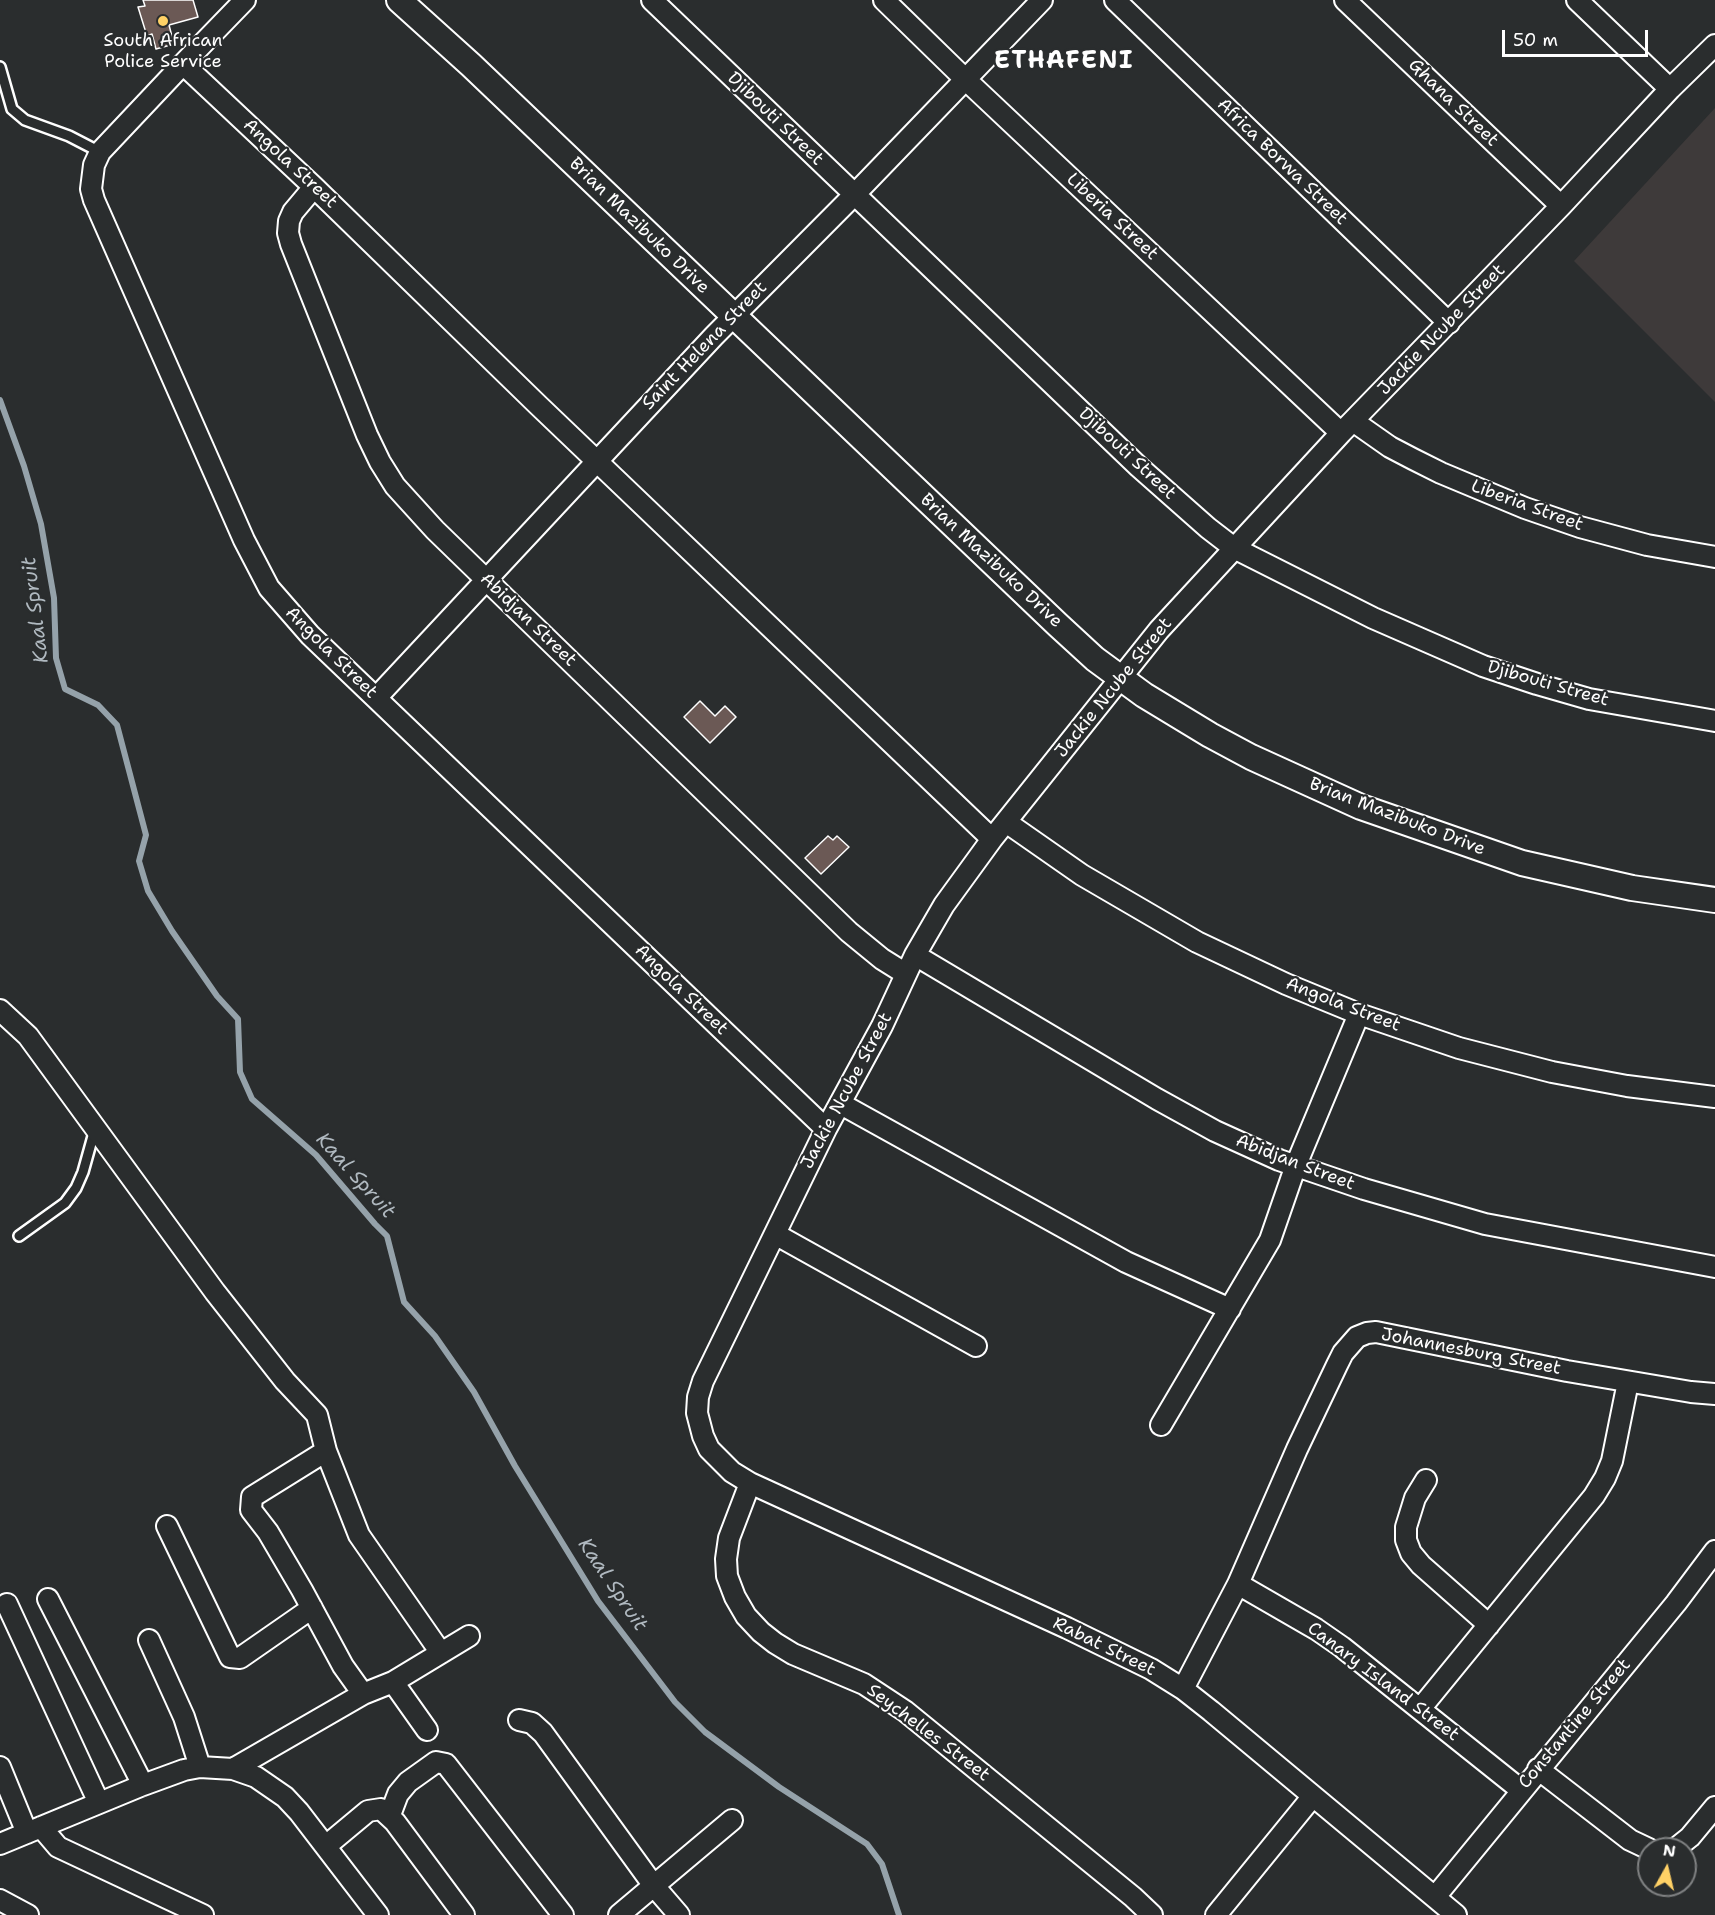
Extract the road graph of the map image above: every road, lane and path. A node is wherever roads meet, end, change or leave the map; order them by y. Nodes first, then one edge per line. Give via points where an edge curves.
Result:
1 (245, 0) edge
2 (399, 0) edge
3 (652, 0) edge
4 (884, 0) edge
5 (1042, 0) edge
6 (1115, 0) edge
7 (1345, 0) edge
8 (1577, 0) edge
9 (1715, 45) edge
10 (183, 64) junction
11 (0, 67) edge
12 (964, 78) junction
13 (1670, 89) junction
14 (100, 152) junction
15 (314, 187) junction
16 (854, 195) junction
17 (1561, 206) junction
18 (733, 316) junction
19 (1449, 323) junction
20 (1347, 427) junction
21 (597, 460) junction
22 (1234, 548) junction
23 (1715, 557) edge
24 (486, 580) junction
25 (1119, 677) junction
26 (376, 698) junction
27 (1715, 721) edge
28 (1006, 822) junction
29 (992, 839) junction
30 (1715, 900) edge
31 (915, 956) junction
32 (906, 974) junction
33 (0, 1010) edge
34 (1359, 1014) junction
35 (1715, 1097) edge
36 (840, 1104) junction
37 (96, 1127) junction
38 (826, 1129) junction
39 (1296, 1165) junction
40 (775, 1234) junction
41 (19, 1236) dead end
42 (1715, 1267) edge
43 (1230, 1309) junction
44 (976, 1346) dead end
45 (1628, 1382) junction
46 (1715, 1394) edge
47 (1161, 1425) dead end
48 (709, 1449) joint
49 (326, 1451) junction
50 (1426, 1480) dead end
51 (750, 1484) junction
52 (167, 1526) dead end
53 (1715, 1551) edge
54 (1238, 1584) junction
55 (48, 1599) dead end
56 (7, 1604) dead end
57 (312, 1608) junction
58 (1489, 1625) junction
59 (469, 1636) dead end
60 (149, 1640) dead end
61 (441, 1653) junction
62 (393, 1682) junction
63 (1183, 1689) junction
64 (363, 1694) junction
65 (1420, 1709) junction
66 (519, 1720) dead end
67 (427, 1730) dead end
68 (0, 1767) edge
69 (200, 1767) junction
70 (233, 1769) junction
71 (1538, 1769) junction
72 (143, 1785) junction
73 (1521, 1790) junction
74 (1313, 1796) junction
75 (99, 1803) junction
76 (1715, 1807) edge
77 (390, 1815) junction
78 (732, 1820) dead end
79 (34, 1830) junction
80 (1690, 1837) edge
81 (1637, 1843) edge
82 (0, 1844) edge
83 (326, 1846) junction
84 (654, 1886) junction
85 (1435, 1897) junction
86 (0, 1900) edge
87 (28, 1915) edge
88 (203, 1915) edge
89 (378, 1915) edge
90 (464, 1915) edge
91 (563, 1915) edge
92 (619, 1915) edge
93 (679, 1915) edge
94 (1152, 1915) edge
95 (1216, 1915) edge
96 (1456, 1915) edge

1 - 10 street, Angola Street
2 - 18 street, Brian Mazibuko Drive
3 - 16 street, Djibouti Street
4 - 12 street, Liberia Street
5 - 12 street, Saint Helena Street
6 - 19 street, Africa Borwa Street
7 - 17 street, Ghana Street
8 - 13 street
9 - 13 street, Jackie Ncube Street
10 - 14 street, Angola Street
10 - 15 street, Angola Street
11 - 14 lane via 12,109 25,120
12 - 16 street, Saint Helena Street
12 - 20 street, Liberia Street
13 - 17 street, Jackie Ncube Street
14 - 26 street, Angola Street via 91,178 94,200 257,568 286,610
15 - 21 street, Angola Street
15 - 24 street, Abidjan Street via 292,212 288,233 367,435 395,486
16 - 18 street, Saint Helena Street
16 - 22 street, Djibouti Street via 1139,467
17 - 19 street, Jackie Ncube Street
18 - 21 street, Saint Helena Street
18 - 25 street, Brian Mazibuko Drive via 1049,617
19 - 20 street, Jackie Ncube Street
20 - 22 street, Jackie Ncube Street
20 - 23 street, Liberia Street via 1449,477 1525,508 1647,545
21 - 24 street, Saint Helena Street
21 - 29 street, Angola Street
22 - 25 street, Jackie Ncube Street
22 - 27 street, Djibouti Street via 1373,618 1483,666 1589,699
24 - 26 street, Saint Helena Street
24 - 32 street, Abidjan Street via 849,932
25 - 28 street, Jackie Ncube Street
25 - 30 street, Brian Mazibuko Drive via 1251,757 1361,807 1532,865 1632,888
26 - 38 street, Angola Street
28 - 29 street, Jackie Ncube Street
28 - 34 street, Angola Street via 1082,875 1197,942
29 - 31 street, Jackie Ncube Street via 944,905
31 - 32 street, Jackie Ncube Street
31 - 39 street, Abidjan Street via 1205,1126 1246,1147
32 - 36 street, Jackie Ncube Street
33 - 37 street via 28,1036
34 - 35 street, Angola Street via 1459,1048 1552,1072
34 - 39 street
36 - 38 street, Jackie Ncube Street
36 - 43 street via 1126,1262
37 - 41 lane via 76,1188 65,1203
37 - 49 street via 236,1320 317,1415
38 - 40 street, Jackie Ncube Street
39 - 42 street, Abidjan Street via 1485,1224
39 - 43 street via 1270,1240
40 - 44 street
40 - 48 street, Jackie Ncube Street via 700,1389 697,1413
43 - 47 street
45 - 46 street, Johannesburg Street
45 - 54 street, Johannesburg Street via 1376,1332 1357,1337 1336,1365
45 - 58 street via 1605,1478 1580,1515
48 - 51 street, Rabat Street
49 - 57 street via 252,1497 251,1510
49 - 61 street via 359,1535
50 - 58 street via 1415,1498 1406,1527 1411,1552
51 - 63 street, Rabat Street via 1120,1653
51 - 94 street, Seychelles Street via 729,1538 726,1558 727,1576 746,1616 761,1632 793,1654 864,1684 905,1711
52 - 57 street via 230,1657 240,1658
53 - 71 street, Constantine Street
54 - 63 street, Johannesburg Street
54 - 65 street, Canary Island Street via 1316,1629
55 - 72 street
56 - 75 street
57 - 64 street
58 - 65 street
59 - 61 street
60 - 69 street via 184,1717
61 - 62 street
62 - 64 street
62 - 67 street
63 - 74 street, Rabat Street
64 - 70 street
65 - 73 street, Canary Island Street
66 - 84 street via 532,1723 543,1733
68 - 79 street
69 - 70 street
69 - 72 street
70 - 83 street via 256,1777 285,1797
71 - 73 street, Constantine Street
71 - 81 street
72 - 75 street
73 - 85 street, Constantine Street
74 - 85 street, Rabat Street
74 - 95 street
75 - 79 street
76 - 80 street
77 - 83 street via 377,1808 368,1811
77 - 90 street
77 - 91 street via 398,1794 408,1782 436,1762 446,1764
78 - 84 street
79 - 82 street
79 - 88 street via 58,1847
83 - 89 street
84 - 92 street
84 - 93 street
85 - 96 street, Rabat Street
86 - 87 street

